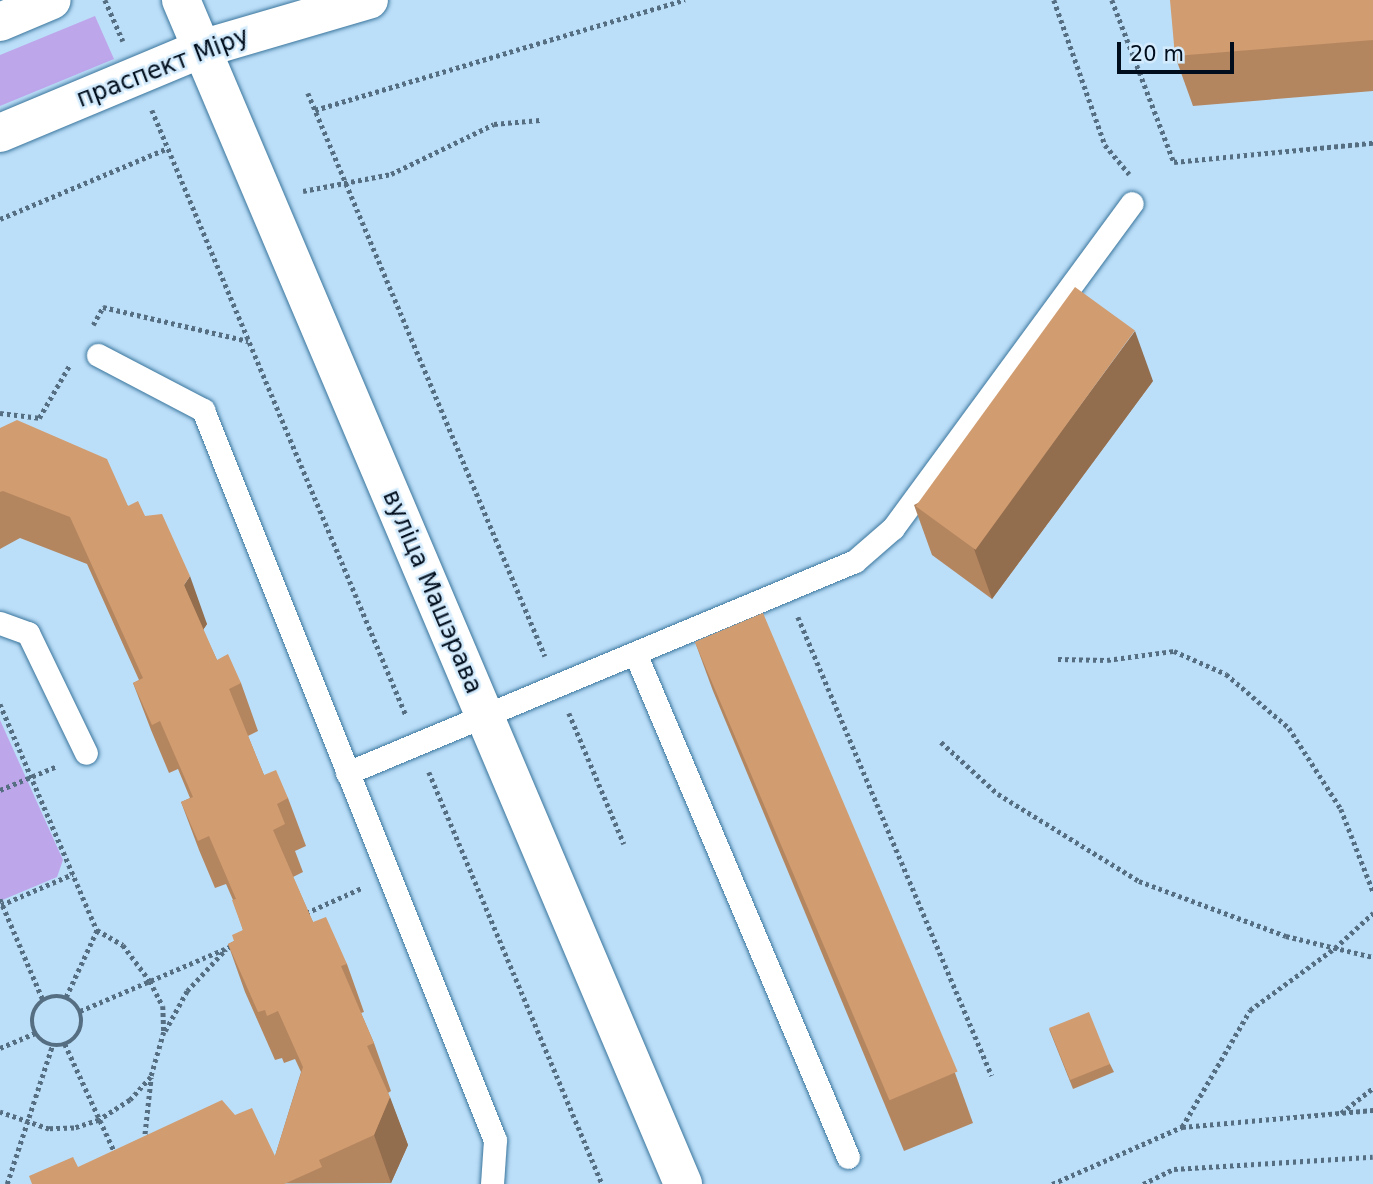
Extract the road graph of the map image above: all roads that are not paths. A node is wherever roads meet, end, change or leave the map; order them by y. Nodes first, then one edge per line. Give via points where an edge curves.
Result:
1 (52, 0) edge
2 (181, 0) edge
3 (369, 0) edge
4 (0, 22) edge
5 (201, 49) junction
6 (0, 134) edge
7 (1132, 203) road end
8 (98, 355) dead end
9 (0, 623) edge
10 (635, 653) junction
11 (485, 718) junction
12 (86, 753) road end
13 (347, 773) junction
14 (848, 1157) dead end
15 (492, 1184) edge
16 (683, 1184) edge

1 - 4 street
2 - 5 street, вуліца Машэрава
3 - 5 street, праспект Міру
5 - 6 street, праспект Міру
5 - 11 street, вуліца Машэрава
7 - 10 lane via 893,528 855,561
8 - 13 lane via 203,410
9 - 12 lane via 28,634 35,644
10 - 11 lane
10 - 14 lane
11 - 13 lane
11 - 16 street, вуліца Машэрава
13 - 15 lane via 495,1140

